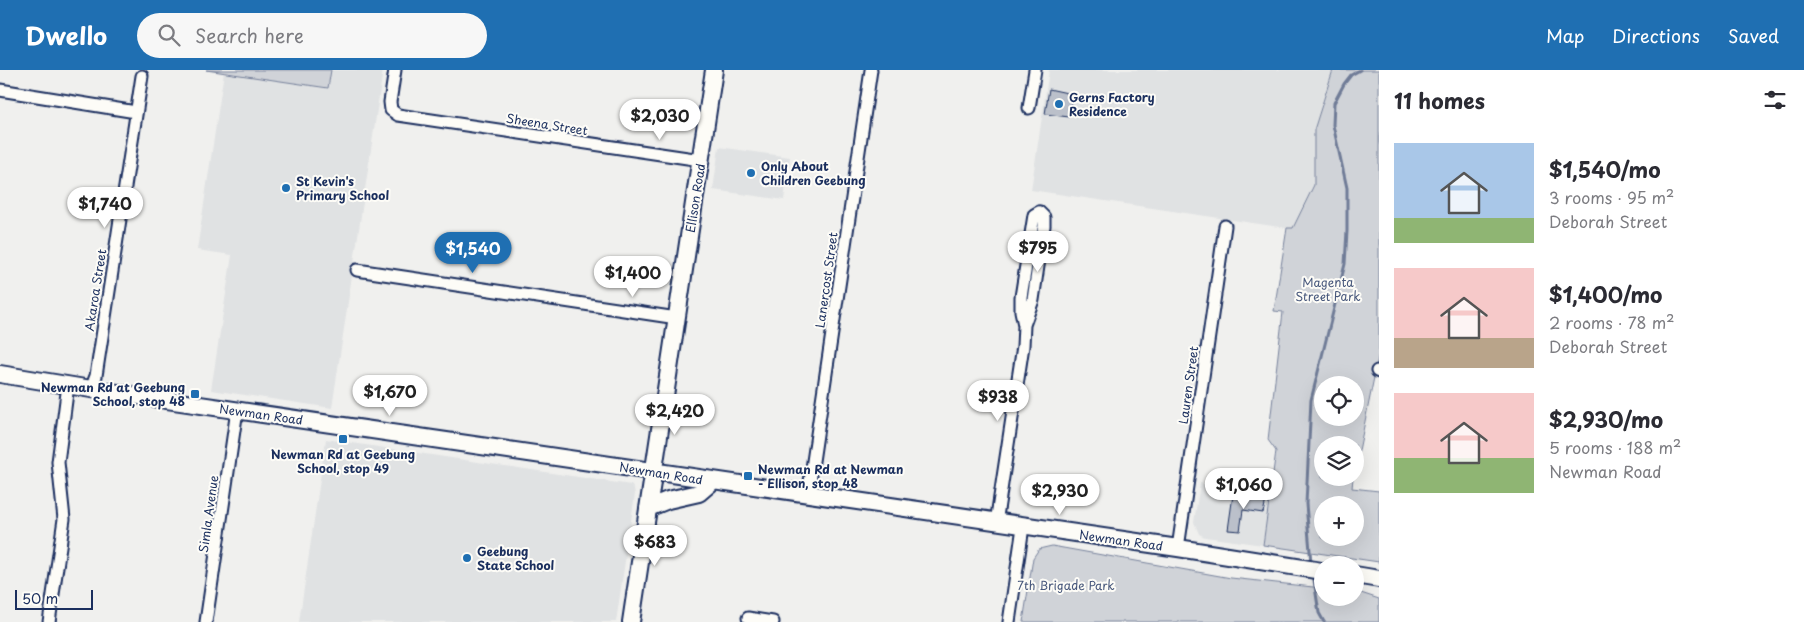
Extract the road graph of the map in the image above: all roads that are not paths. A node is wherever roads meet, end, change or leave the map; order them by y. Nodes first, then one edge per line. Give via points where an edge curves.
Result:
1 (395, 70) edge
2 (714, 70) edge
3 (871, 70) edge
4 (1035, 70) edge
5 (142, 76) dead end
6 (0, 90) edge
7 (1029, 108) dead end
8 (136, 112) junction
9 (701, 160) junction
10 (1225, 226) dead end
11 (357, 270) dead end
12 (677, 318) junction
13 (1024, 325) junction
14 (0, 374) edge
15 (68, 385) junction
16 (90, 389) junction
17 (237, 410) junction
18 (654, 472) junction
19 (713, 481) junction
20 (808, 495) junction
21 (648, 508) junction
22 (996, 522) junction
23 (1023, 527) junction
24 (1178, 548) junction
25 (1314, 570) edge
26 (1364, 577) edge
27 (1379, 579) edge
28 (748, 618) dead end
29 (49, 622) edge
30 (206, 622) edge
31 (632, 622) edge
32 (774, 622) edge
33 (1009, 622) edge

1 - 9 street, Sheena Street via 390,102 398,115
2 - 9 main road, Ellison Road
3 - 20 street, Lanercost Street
4 - 7 street
5 - 8 street, Akaroa Street
6 - 8 street
8 - 16 street, Akaroa Street via 96,376
9 - 12 main road, Ellison Road
10 - 24 street, Lauren Street
11 - 12 street
12 - 18 main road, Ellison Road
13 - 13 street via 1021,302 1034,215 1039,212 1044,217 1044,226 1033,300
13 - 22 street
14 - 15 main road, Newman Road
15 - 16 main road, Newman Road
15 - 29 street via 58,462 64,519
16 - 17 main road, Newman Road
17 - 18 main road, Newman Road
17 - 30 street, Simla Avenue
18 - 19 main road, Newman Road
18 - 21 main road, Ellison Road
19 - 20 main road, Newman Road
19 - 21 main road via 699,493
20 - 22 main road, Newman Road
21 - 31 main road, Ellison Road
22 - 23 main road, Newman Road
23 - 24 main road, Newman Road
23 - 33 street
24 - 25 main road, Newman Road
26 - 27 main road
28 - 32 street

